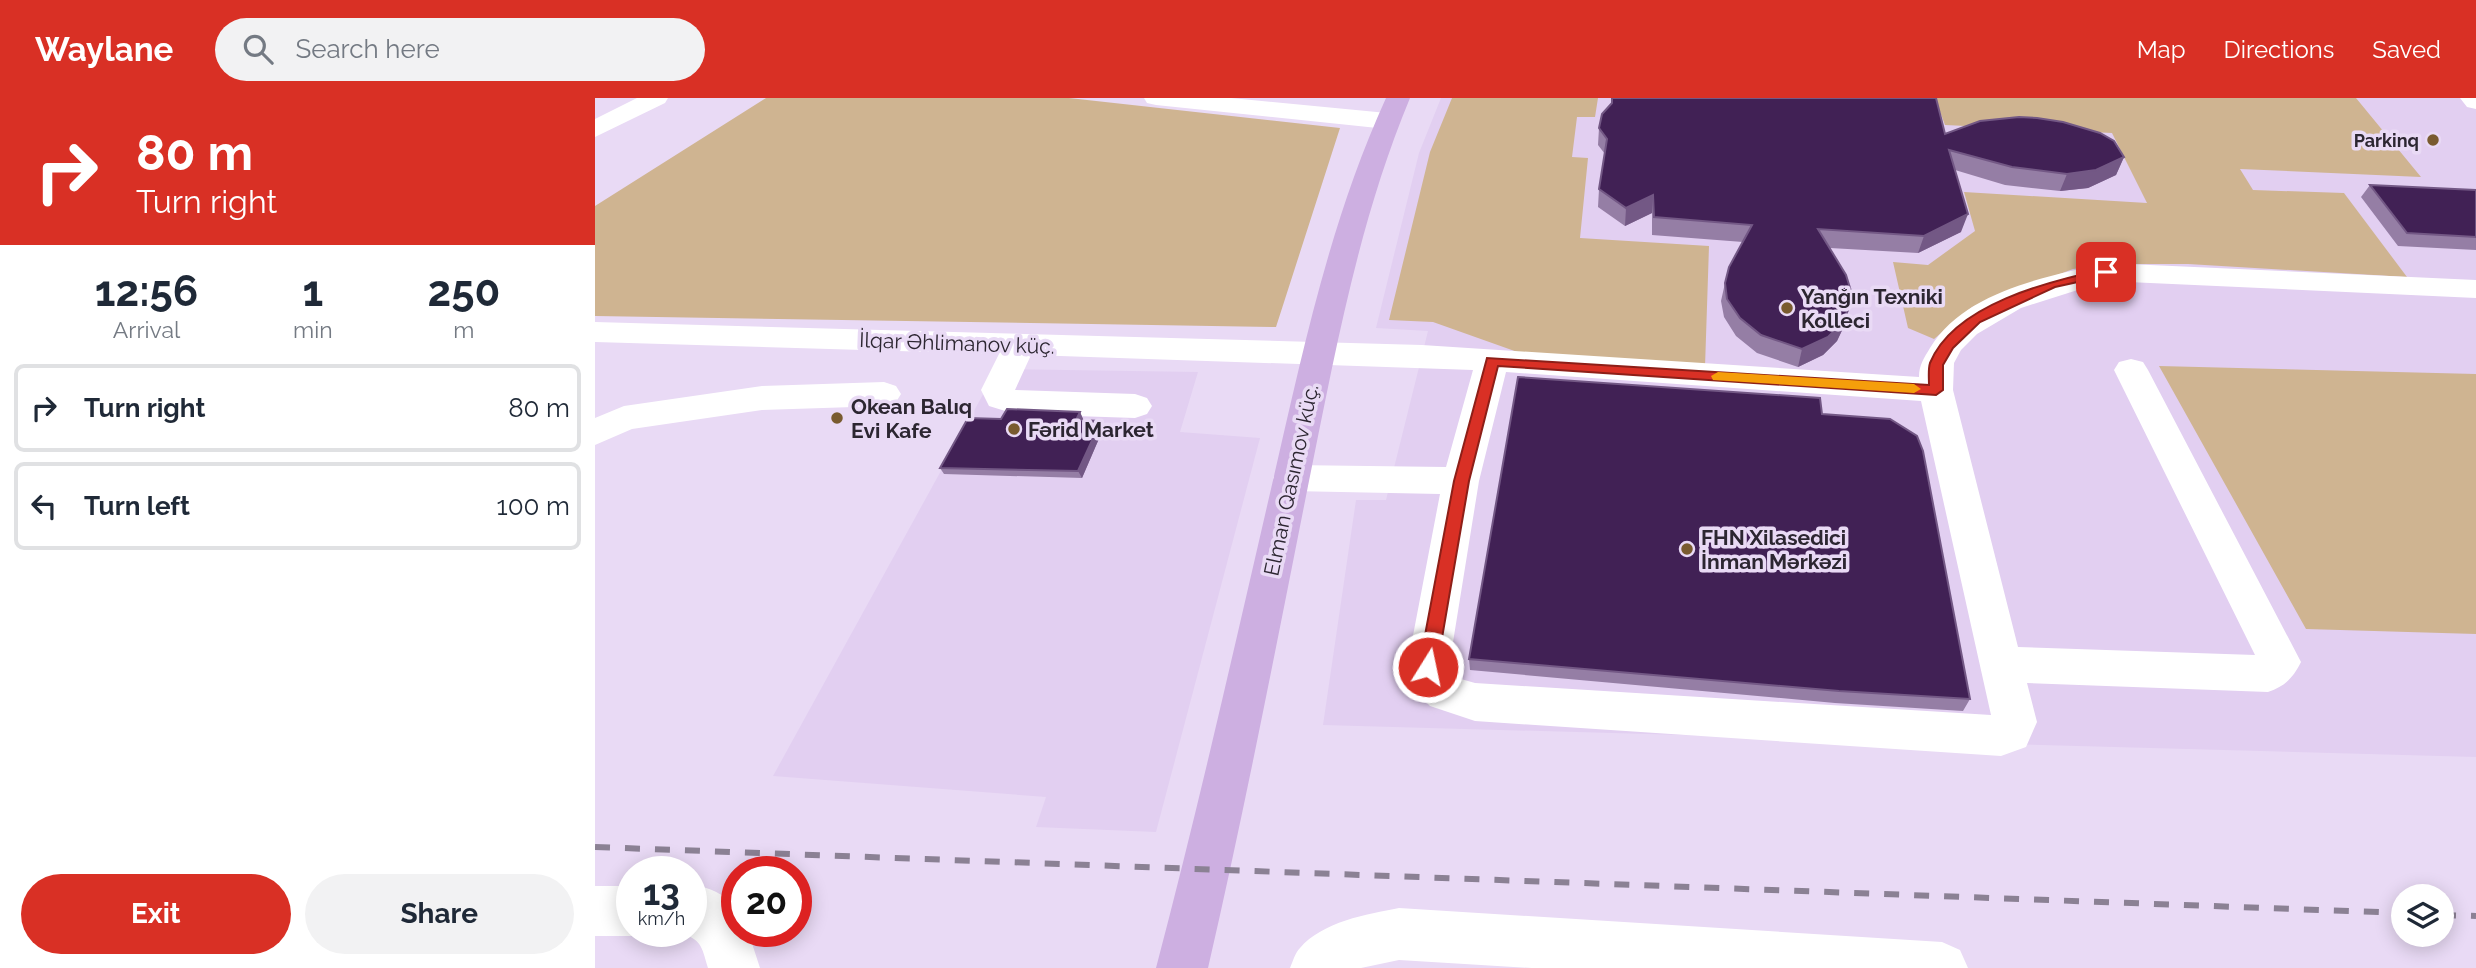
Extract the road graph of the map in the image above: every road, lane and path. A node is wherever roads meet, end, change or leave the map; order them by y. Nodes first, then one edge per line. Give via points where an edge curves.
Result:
1 (656, 98) edge
2 (1156, 98) edge
3 (2472, 98) edge
4 (2476, 102) edge
5 (1393, 109) edge
6 (595, 129) edge
7 (2476, 289) edge
8 (595, 332) edge
9 (804, 338) junction
10 (1020, 345) junction
11 (1318, 354) junction
12 (1492, 362) junction
13 (2131, 370) dead end
14 (1936, 390) junction
15 (884, 394) dead end
16 (762, 398) junction
17 (1135, 406) dead end
18 (595, 433) edge
19 (1291, 478) junction
20 (1461, 481) junction
21 (2001, 664) junction
22 (595, 911) edge
23 (616, 911) edge
24 (707, 915) edge
25 (734, 968) edge
26 (1182, 968) edge
27 (1316, 968) edge
28 (1942, 968) edge

1 - 6 street
2 - 5 street
3 - 4 street
5 - 11 main road, Elman Qasımov küç. via 1352,213
7 - 14 street via 2106,272 2051,284 1975,319 1948,345 1936,365
8 - 9 street, İlqar Əhlimanov küç.
9 - 10 street, İlqar Əhlimanov küç.
9 - 16 street
10 - 11 street, İlqar Əhlimanov küç.
10 - 17 street via 998,390 1002,398
11 - 12 street, İlqar Əhlimanov küç.
11 - 19 main road, Elman Qasımov küç.
12 - 14 street, İlqar Əhlimanov küç.
12 - 20 street
13 - 21 street via 2280,662 2267,674
14 - 21 street
15 - 16 street
16 - 18 street via 624,418
19 - 20 street
19 - 26 main road, Elman Qasımov küç.
20 - 21 street via 1428,667 1435,684 1449,696 1475,702 2001,736 2010,733 2015,722
22 - 23 street
24 - 25 street via 722,928
27 - 28 street via 1360,941 1399,934

